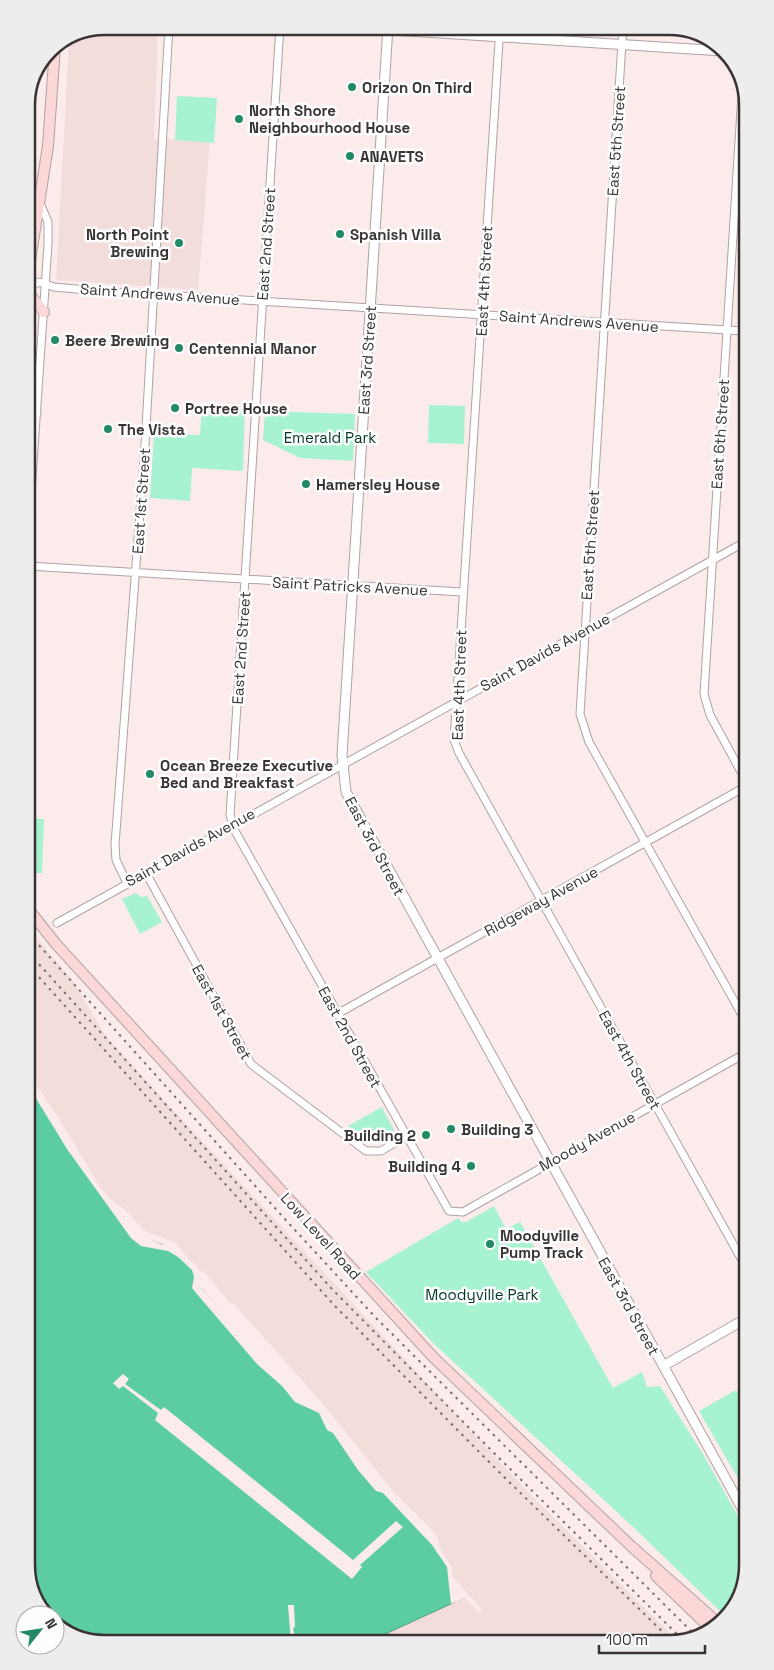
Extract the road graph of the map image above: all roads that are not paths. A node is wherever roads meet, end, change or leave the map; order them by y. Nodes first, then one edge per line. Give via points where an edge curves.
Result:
1 (169, 35) edge
2 (279, 35) edge
3 (388, 35) edge
4 (474, 35) edge
5 (623, 35) edge
6 (499, 37) junction
7 (622, 45) junction
8 (711, 50) edge
9 (54, 58) edge
10 (739, 141) edge
11 (40, 203) junction
12 (35, 233) edge
13 (46, 282) junction
14 (35, 285) edge
15 (54, 287) junction
16 (46, 294) junction
17 (154, 294) junction
18 (35, 300) edge
19 (262, 301) junction
20 (371, 307) junction
21 (44, 312) junction
22 (482, 314) junction
23 (604, 323) junction
24 (727, 330) junction
25 (739, 331) edge
26 (37, 414) joint
27 (35, 441) edge
28 (739, 545) edge
29 (712, 559) junction
30 (35, 566) edge
31 (135, 572) junction
32 (245, 579) junction
33 (352, 586) junction
34 (462, 592) junction
35 (585, 630) junction
36 (456, 702) junction
37 (342, 766) junction
38 (739, 767) edge
39 (739, 791) edge
40 (232, 824) junction
41 (646, 842) junction
42 (146, 873) junction
43 (127, 883) junction
44 (542, 901) junction
45 (35, 917) edge
46 (57, 923) dead end
47 (437, 959) junction
48 (739, 1009) edge
49 (337, 1014) junction
50 (739, 1056) edge
51 (655, 1103) junction
52 (406, 1136) junction
53 (549, 1162) junction
54 (453, 1211) joint
55 (739, 1255) edge
56 (739, 1323) edge
57 (663, 1366) junction
58 (739, 1503) edge
59 (631, 1546) junction
60 (713, 1618) edge
61 (706, 1624) edge

1 - 17 street, East 1st Street
2 - 19 street, East 2nd Street
3 - 20 street, East 3rd Street
4 - 6 street
5 - 7 street, East 5th Street
6 - 7 street
6 - 22 street, East 4th Street
7 - 8 street
7 - 23 street, East 5th Street
9 - 11 main road
10 - 24 street, East 6th Street
11 - 12 main road
11 - 13 street via 48,222
13 - 14 street
13 - 15 street, Saint Andrews Avenue
13 - 16 street
15 - 16 street
15 - 17 street, Saint Andrews Avenue
16 - 21 street
17 - 19 street, Saint Andrews Avenue
17 - 31 street, East 1st Street
18 - 21 main road
19 - 20 street, Saint Andrews Avenue
19 - 32 street, East 2nd Street
20 - 22 street, Saint Andrews Avenue
20 - 33 street, East 3rd Street
21 - 26 street
22 - 23 street, Saint Andrews Avenue
22 - 34 street, East 4th Street
23 - 24 street, Saint Andrews Avenue
23 - 35 street, East 5th Street
24 - 25 street, Saint Andrews Avenue
24 - 29 street, East 6th Street
26 - 27 street
28 - 29 street, Saint Davids Avenue
29 - 35 street, Saint Davids Avenue
29 - 38 street, East 6th Street via 705,701
30 - 31 street, Saint Patricks Avenue
31 - 32 street, Saint Patricks Avenue
31 - 43 street, East 1st Street via 114,846 116,860
32 - 33 street, Saint Patricks Avenue
32 - 40 street, East 2nd Street
33 - 34 street, Saint Patricks Avenue
33 - 37 street, East 3rd Street
34 - 36 street, East 4th Street
35 - 36 street, Saint Davids Avenue
35 - 41 street, East 5th Street via 580,705 583,729
36 - 37 street, Saint Davids Avenue
36 - 44 street, East 4th Street via 454,740 459,753
37 - 40 street, Saint Davids Avenue
37 - 47 street, East 3rd Street via 349,802
39 - 41 street, Ridgeway Avenue
40 - 42 street, Saint Davids Avenue
40 - 49 street, East 2nd Street
41 - 44 street, Ridgeway Avenue
41 - 48 street, East 5th Street
42 - 43 street, Saint Davids Avenue
42 - 52 street, East 1st Street via 256,1069 366,1151 380,1151
43 - 46 street, Saint Davids Avenue
44 - 47 street, Ridgeway Avenue
44 - 51 street, East 4th Street
45 - 59 main road, Low Level Road via 406,1328
47 - 49 street, Ridgeway Avenue
47 - 53 street, East 3rd Street
49 - 52 street, East 2nd Street
50 - 51 street, Moody Avenue
51 - 53 street, Moody Avenue
51 - 55 street, East 4th Street
52 - 54 street, East 2nd Street via 446,1208
53 - 54 street, Moody Avenue via 463,1212
53 - 57 street, East 3rd Street
56 - 57 street
57 - 58 street, East 3rd Street
59 - 60 main road, Low Level Road
59 - 61 main road, Low Level Road via 656,1576

